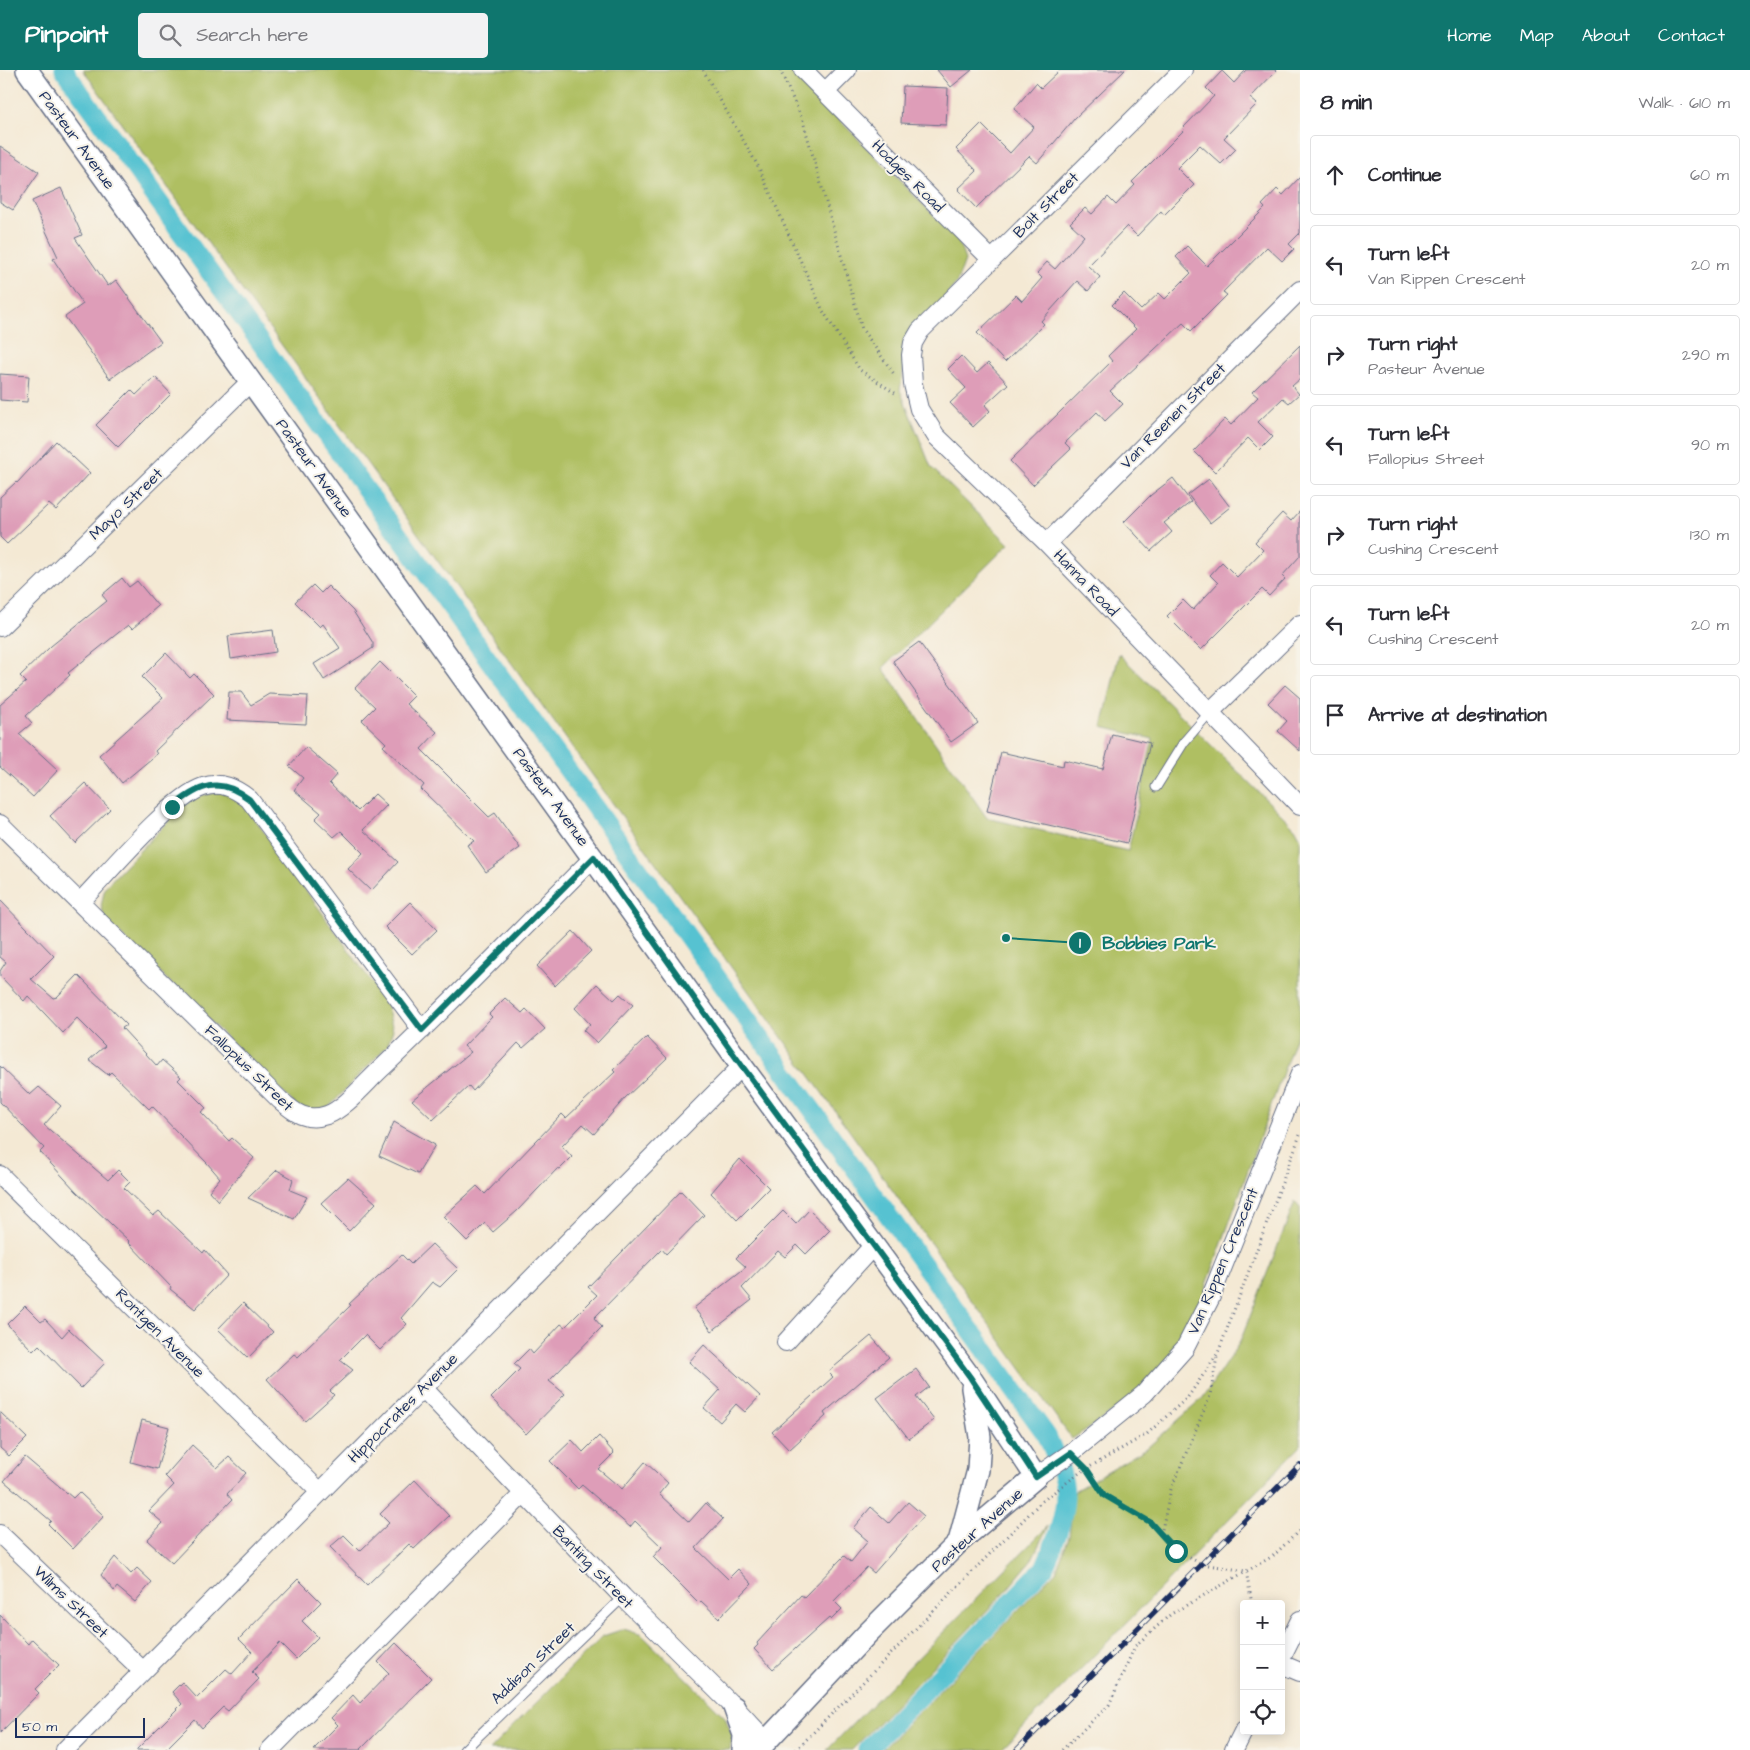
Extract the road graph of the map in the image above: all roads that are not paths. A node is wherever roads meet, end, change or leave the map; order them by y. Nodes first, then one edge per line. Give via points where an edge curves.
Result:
1 (27, 70) edge
2 (803, 70) edge
3 (847, 70) edge
4 (1183, 70) edge
5 (825, 92) junction
6 (991, 259) junction
7 (1300, 290) edge
8 (914, 343) joint
9 (252, 381) junction
10 (1047, 542) junction
11 (1300, 624) edge
12 (0, 627) edge
13 (1210, 712) junction
14 (1156, 787) dead end
15 (1300, 806) edge
16 (0, 824) edge
17 (594, 857) junction
18 (81, 901) junction
19 (422, 1030) junction
20 (742, 1066) junction
21 (1300, 1074) edge
22 (0, 1175) edge
23 (873, 1246) junction
24 (786, 1342) dead end
25 (970, 1377) junction
26 (424, 1389) junction
27 (1039, 1475) junction
28 (319, 1491) junction
29 (523, 1494) junction
30 (0, 1534) edge
31 (959, 1542) junction
32 (623, 1597) junction
33 (1300, 1620) edge
34 (1285, 1650) edge
35 (1285, 1666) edge
36 (142, 1670) junction
37 (1300, 1672) edge
38 (734, 1706) junction
39 (1242, 1735) edge
40 (762, 1746) edge
41 (65, 1750) edge
42 (270, 1750) edge
43 (464, 1750) edge
44 (743, 1750) edge
45 (1234, 1750) edge

1 - 9 street, Pasteur Avenue
2 - 5 street, Hodges Road
3 - 5 street
4 - 6 street, Bolt Street
5 - 6 street, Hodges Road
6 - 8 street, Bolt Street via 925,326
7 - 10 street, Van Reenen Street
8 - 10 street, Hanna Road via 911,370 919,410 936,436
9 - 12 street, Mayo Street
9 - 17 street, Pasteur Avenue
10 - 13 street, Hanna Road
11 - 13 street
13 - 14 lane via 1184,742
13 - 15 street, Hanna Road
16 - 18 street, Fallopius Street
17 - 19 street, Fallopius Street
17 - 20 street, Pasteur Avenue
18 - 19 street, Fallopius Street via 297,1115 329,1114
18 - 19 street via 172,807 191,792 204,786 236,789 249,799
20 - 23 street, Pasteur Avenue
20 - 26 street, Hippocrates Avenue
21 - 27 street, Van Rippen Crescent via 1210,1299 1185,1348 1144,1394
22 - 28 street, Rontgen Avenue
23 - 24 street
23 - 25 street, Pasteur Avenue
25 - 27 street, Pasteur Avenue
25 - 31 street via 980,1437 973,1494
26 - 28 street, Hippocrates Avenue
26 - 29 street, Banting Street
27 - 31 street, Pasteur Avenue
28 - 36 street, Hippocrates Avenue
29 - 32 street, Banting Street
29 - 42 street
30 - 36 street, Wilms Street
31 - 40 street, Pasteur Avenue
32 - 38 street, Banting Street
32 - 43 lane, Addison Street
33 - 34 street
35 - 37 street
36 - 41 street, Hippocrates Avenue
38 - 40 street, Banting Street
38 - 44 street via 744,1736
39 - 45 street

